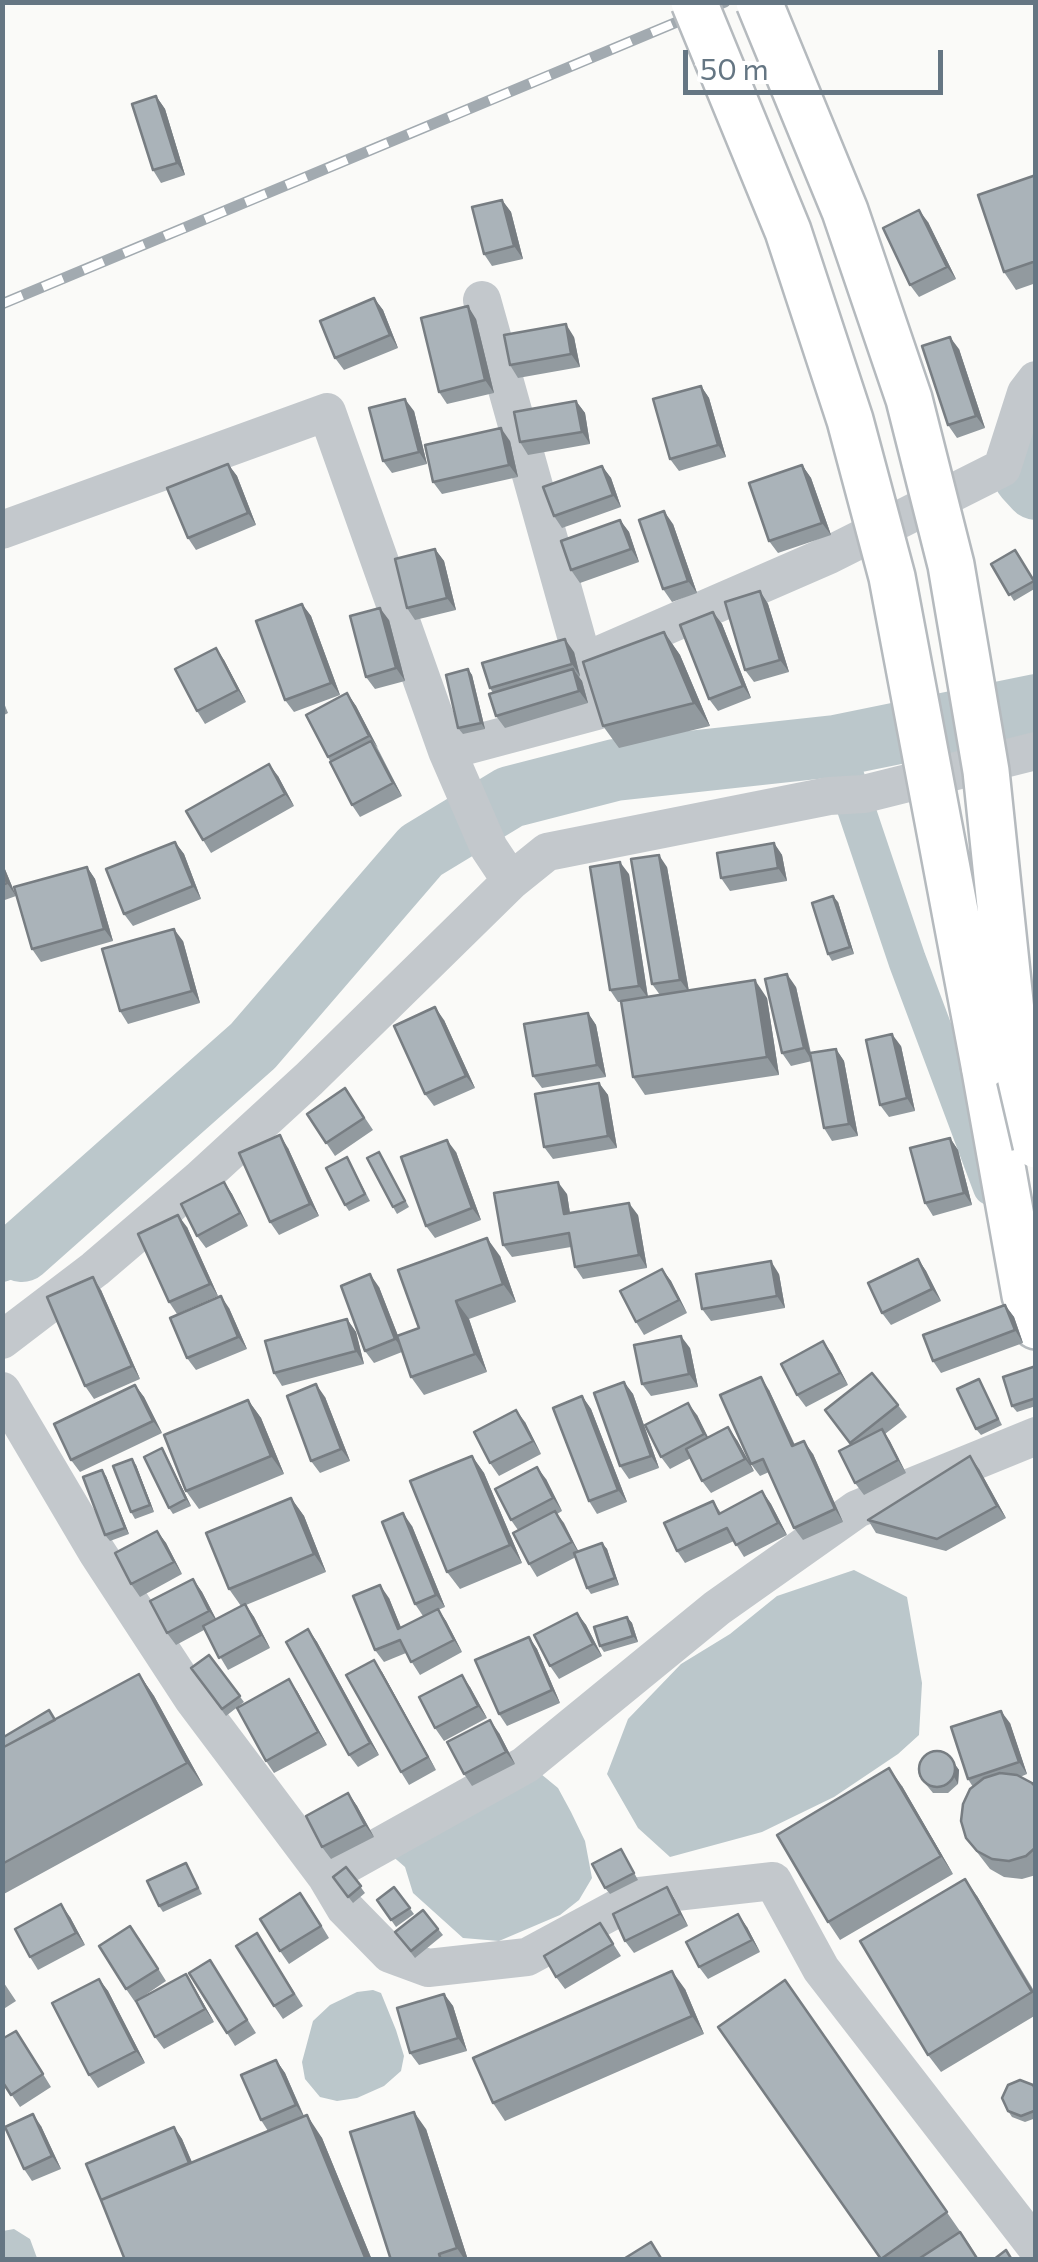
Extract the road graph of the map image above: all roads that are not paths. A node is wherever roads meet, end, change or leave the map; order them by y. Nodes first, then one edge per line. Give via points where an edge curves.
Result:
1 (694, 2) edge
2 (760, 2) edge
3 (482, 300) dead end
4 (1036, 380) edge
5 (2, 530) edge
6 (584, 662) junction
7 (1036, 752) edge
8 (454, 766) junction
9 (512, 881) junction
10 (1036, 1146) edge
11 (1036, 1326) edge
12 (2, 1340) edge
13 (2, 1391) edge
14 (1036, 1436) edge
15 (326, 1876) junction
16 (1036, 2247) edge

1 - 11 main road, bridge via 788,231 892,577
2 - 10 main road, bridge via 844,210 909,399 951,565 986,771 1016,1060
3 - 6 street
4 - 6 street via 1002,468 828,555
5 - 8 street via 327,412
6 - 8 street via 597,711
7 - 9 street via 547,852
8 - 9 street
9 - 12 street via 199,1180
13 - 15 street via 193,1699
14 - 15 street via 857,1509 716,1608 525,1766
15 - 16 street via 345,1908 390,1954 428,1968 527,1957 640,1896 774,1881 821,1969

